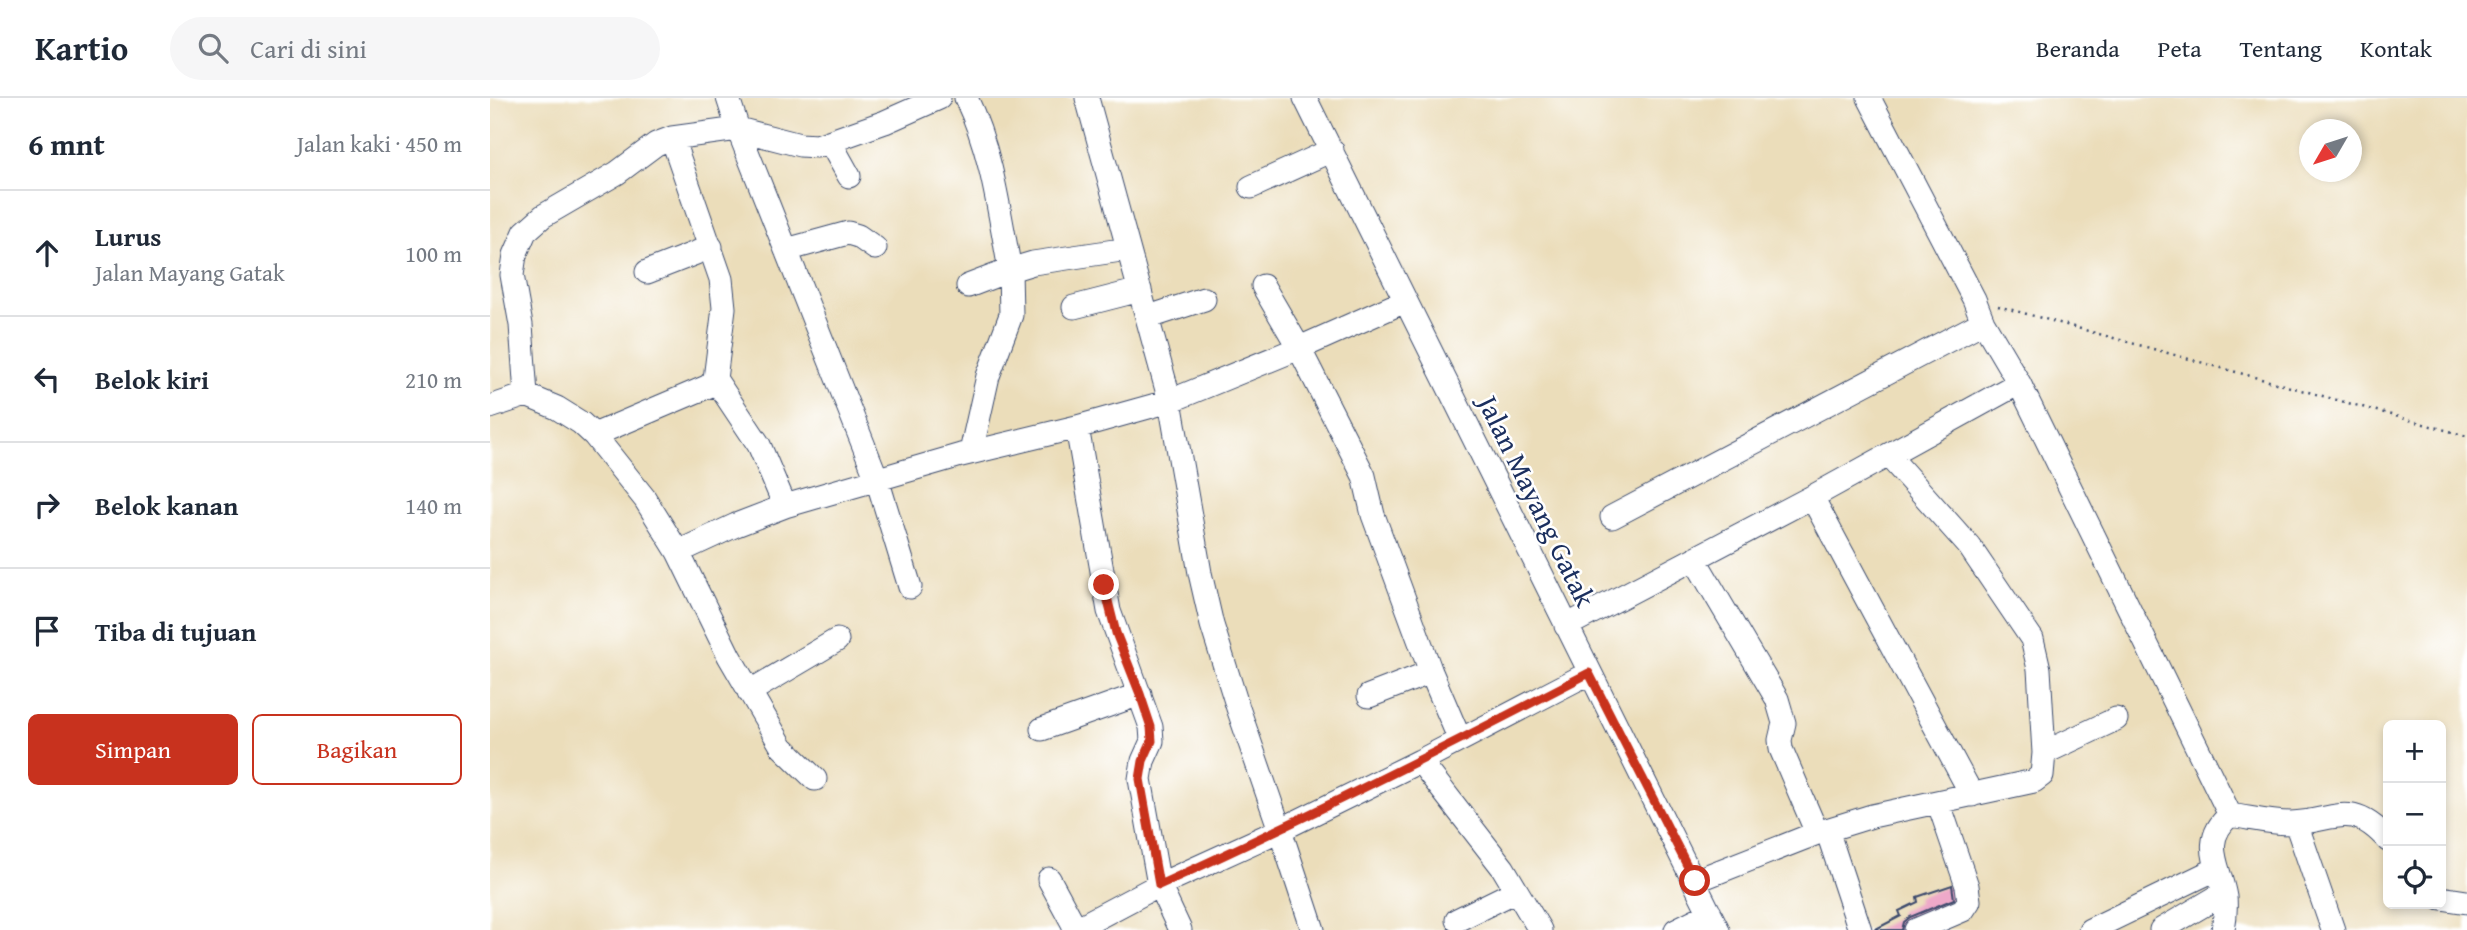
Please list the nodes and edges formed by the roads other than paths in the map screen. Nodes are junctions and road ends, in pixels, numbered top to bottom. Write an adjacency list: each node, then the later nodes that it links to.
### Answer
1 (729, 98): 7 (street)
2 (939, 98): 9 (street)
3 (966, 98): 17 (street)
4 (1087, 98): 15 (street)
5 (1305, 98): 10 (street, Jalan Mayang Gatak)
6 (1870, 98): 26 (street)
7 (738, 129): 8 (street); 9 (street); 16 (street)
8 (672, 138): 13 (street); 30 (street)
9 (830, 142): 11 (street)
10 (1332, 150): 12 (street); 23 (street, Jalan Mayang Gatak)
11 (849, 176)
12 (1251, 187)
13 (711, 247): 18 (street); 28 (street)
14 (875, 248): 16 (street)
15 (1128, 249): 17 (street); 21 (street)
16 (786, 250): 37 (street)
17 (1010, 270): 19 (street); 36 (street)
18 (647, 272)
19 (968, 286)
20 (1263, 286): 27 (street)
21 (1140, 290): 24 (street); 25 (street)
22 (1204, 299): 25 (street)
23 (1405, 302): 27 (street); 44 (street, Jalan Mayang Gatak)
24 (1074, 307)
25 (1149, 317): 31 (street)
26 (1983, 322): 29 (street); 40 (street)
27 (1299, 348): 31 (street); 46 (street)
28 (715, 379): 34 (street); 39 (street)
29 (2020, 383): 35 (street); 59 (street)
30 (526, 395): 32 (street); 34 (street)
31 (1170, 401): 33 (street); 61 (street)
32 (490, 407)
33 (1077, 428): 36 (street); 49 (street)
34 (594, 435): 41 (street)
35 (1888, 455): 38 (street); 54 (street)
36 (958, 456): 37 (street)
37 (877, 479): 39 (street); 43 (street)
38 (1812, 497): 42 (street); 57 (street)
39 (785, 506): 41 (street)
40 (1612, 517)
41 (678, 552): 48 (street)
42 (1695, 560): 44 (street); 62 (street)
43 (910, 587)
44 (1566, 626): 47 (street, Jalan Mayang Gatak)
45 (837, 640): 48 (street)
46 (1431, 672): 50 (street); 53 (street)
47 (1589, 673): 53 (street); 66 (street, Jalan Mayang Gatak)
48 (749, 692): 56 (street)
49 (1140, 694): 52 (street); 67 (street)
50 (1369, 696)
51 (2116, 719): 54 (street)
52 (1042, 729)
53 (1460, 740): 55 (street)
54 (2044, 753): 57 (street)
55 (1420, 761): 61 (street); 68 (street)
56 (814, 779)
57 (1972, 795): 58 (street)
58 (1939, 804): 62 (street); 82 (street)
59 (2230, 815): 60 (street); 64 (street)
60 (2296, 823): 63 (street); 85 (street)
61 (1280, 830): 67 (street); 78 (street)
62 (1822, 832): 66 (street); 81 (street)
63 (2383, 836)
64 (2216, 869): 69 (street); 70 (street)
65 (1049, 879): 76 (street)
66 (1695, 881): 74 (street, Jalan Mayang Gatak)
67 (1159, 885): 76 (street); 77 (street)
68 (1516, 891): 73 (street); 79 (street)
69 (2224, 893): 75 (street); 84 (street)
70 (2154, 899): 75 (street); 83 (street)
71 (2446, 899): 72 (street)
72 (2467, 902)
73 (1457, 920)
74 (1714, 922): 80 (street)
75 (2163, 928)
76 (1075, 929)
77 (1180, 930)
78 (1313, 930)
79 (1540, 930)
80 (1676, 930)
81 (1860, 930)
82 (1916, 930)
83 (2091, 930)
84 (2223, 930)
85 (2333, 930)

